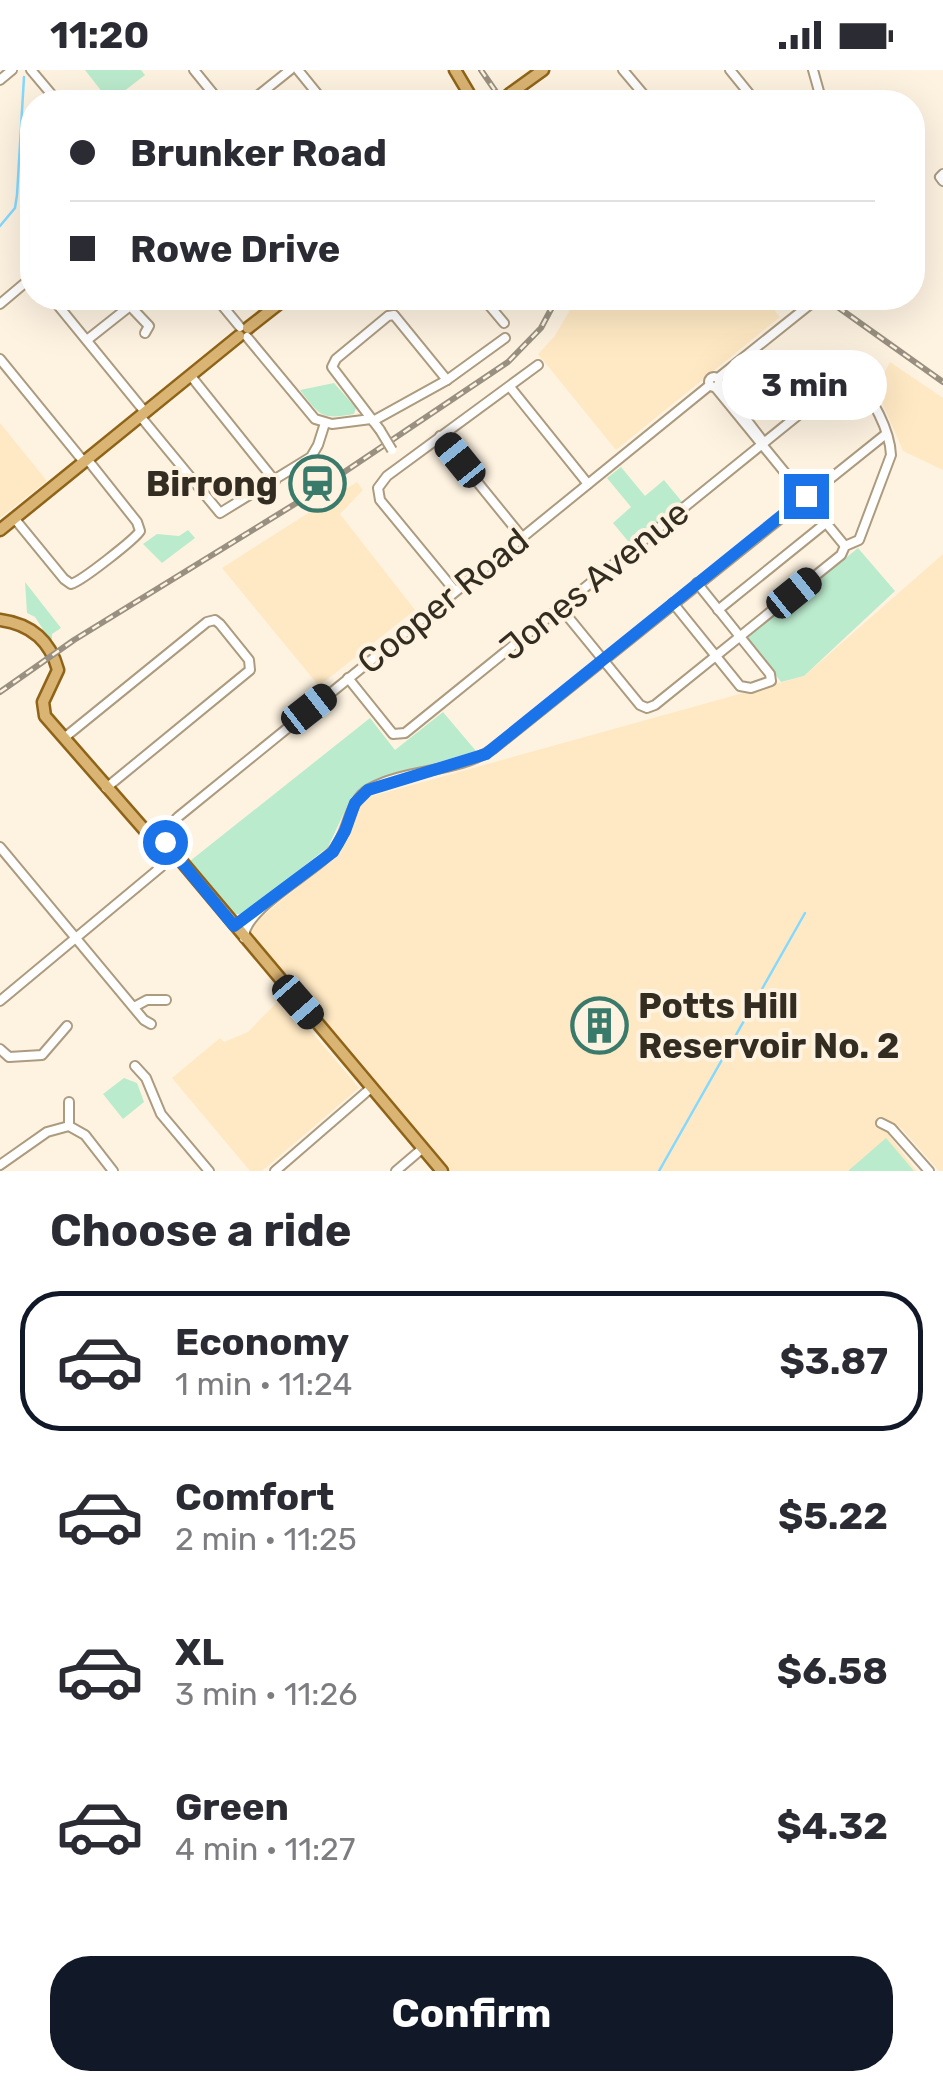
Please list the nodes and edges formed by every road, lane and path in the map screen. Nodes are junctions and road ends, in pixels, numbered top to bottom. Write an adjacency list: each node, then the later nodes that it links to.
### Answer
1 (12, 70): 8 (street)
2 (31, 70): 9 (street)
3 (194, 70): 10 (street)
4 (294, 70): 11 (street); 12 (street)
5 (543, 70): 13 (main road)
6 (623, 70): 14 (street)
7 (730, 70): 15 (street)
8 (0, 80)
9 (48, 90)
10 (210, 90)
11 (266, 90)
12 (313, 90)
13 (519, 90)
14 (640, 90)
15 (746, 90)
16 (20, 287): 17 (street)
17 (0, 304)
18 (62, 310): 29 (street)
19 (123, 310): 29 (street)
20 (138, 310): 27 (street)
21 (226, 310): 26 (street)
22 (271, 310): 26 (main road)
23 (493, 310): 25 (street)
24 (802, 310): 34 (street, Cooper Road)
25 (504, 323)
26 (243, 332): 32 (main road); 38 (street)
27 (145, 333)
28 (505, 338): 33 (street)
29 (87, 340): 36 (street)
30 (0, 359): 42 (street)
31 (538, 365): 35 (street)
32 (190, 375): 36 (main road); 44 (street)
33 (447, 380): 37 (street); 37 (street)
34 (716, 384): 41 (street); 45 (street, Cooper Road)
35 (510, 387): 40 (street); 45 (street)
36 (143, 414): 42 (main road); 44 (street)
37 (372, 420): 38 (street); 43 (street, bridge)
38 (325, 423): 44 (street)
39 (886, 434): 41 (street, Jones Avenue); 46 (street); 51 (street)
40 (440, 436): 43 (street); 50 (street)
41 (762, 442): 46 (street); 55 (street, Jones Avenue)
42 (85, 460): 47 (main road); 47 (street)
43 (402, 465): 53 (street)
44 (275, 480)
45 (588, 484): 50 (street, Cooper Road)
46 (806, 496): 48 (street); 52 (street)
47 (14, 518): 49 (main road)
48 (828, 522): 51 (street); 56 (street)
49 (0, 530)
50 (522, 536): 53 (street, Cooper Road)
51 (845, 546): 58 (street)
52 (697, 583): 54 (street); 56 (street)
53 (454, 592): 61 (street, Cooper Road)
54 (673, 603): 59 (street); 60 (street)
55 (560, 607): 60 (street); 61 (street, Jones Avenue)
56 (718, 610): 58 (street)
57 (0, 620): 62 (main road)
58 (740, 636): 59 (street); 59 (street)
59 (716, 656): 60 (street)
60 (604, 660): 68 (street)
61 (348, 678): 64 (street, Cooper Road)
62 (64, 738): 63 (main road); 63 (street)
63 (106, 788): 65 (main road)
64 (178, 817): 65 (street); 67 (street, Cooper Road)
65 (133, 820): 67 (main road)
66 (0, 847): 70 (street)
67 (160, 852): 69 (main road); 70 (street)
68 (278, 894): 69 (street); 71 (street)
69 (234, 926): 71 (main road)
70 (76, 937): 73 (street); 74 (street)
71 (244, 939): 79 (main road)
72 (166, 1000): 74 (street)
73 (0, 1001)
74 (134, 1007): 75 (street)
75 (151, 1024)
76 (67, 1026): 77 (street)
77 (0, 1049)
78 (135, 1066): 87 (street)
79 (372, 1088): 83 (main road); 88 (street)
80 (68, 1102): 82 (street)
81 (881, 1123): 91 (street)
82 (69, 1126): 84 (street); 86 (street)
83 (423, 1148): 89 (street); 90 (main road)
84 (0, 1165): 85 (street)
85 (6, 1171)
86 (113, 1171)
87 (209, 1171)
88 (275, 1171)
89 (396, 1171)
90 (442, 1171)
91 (929, 1171)

